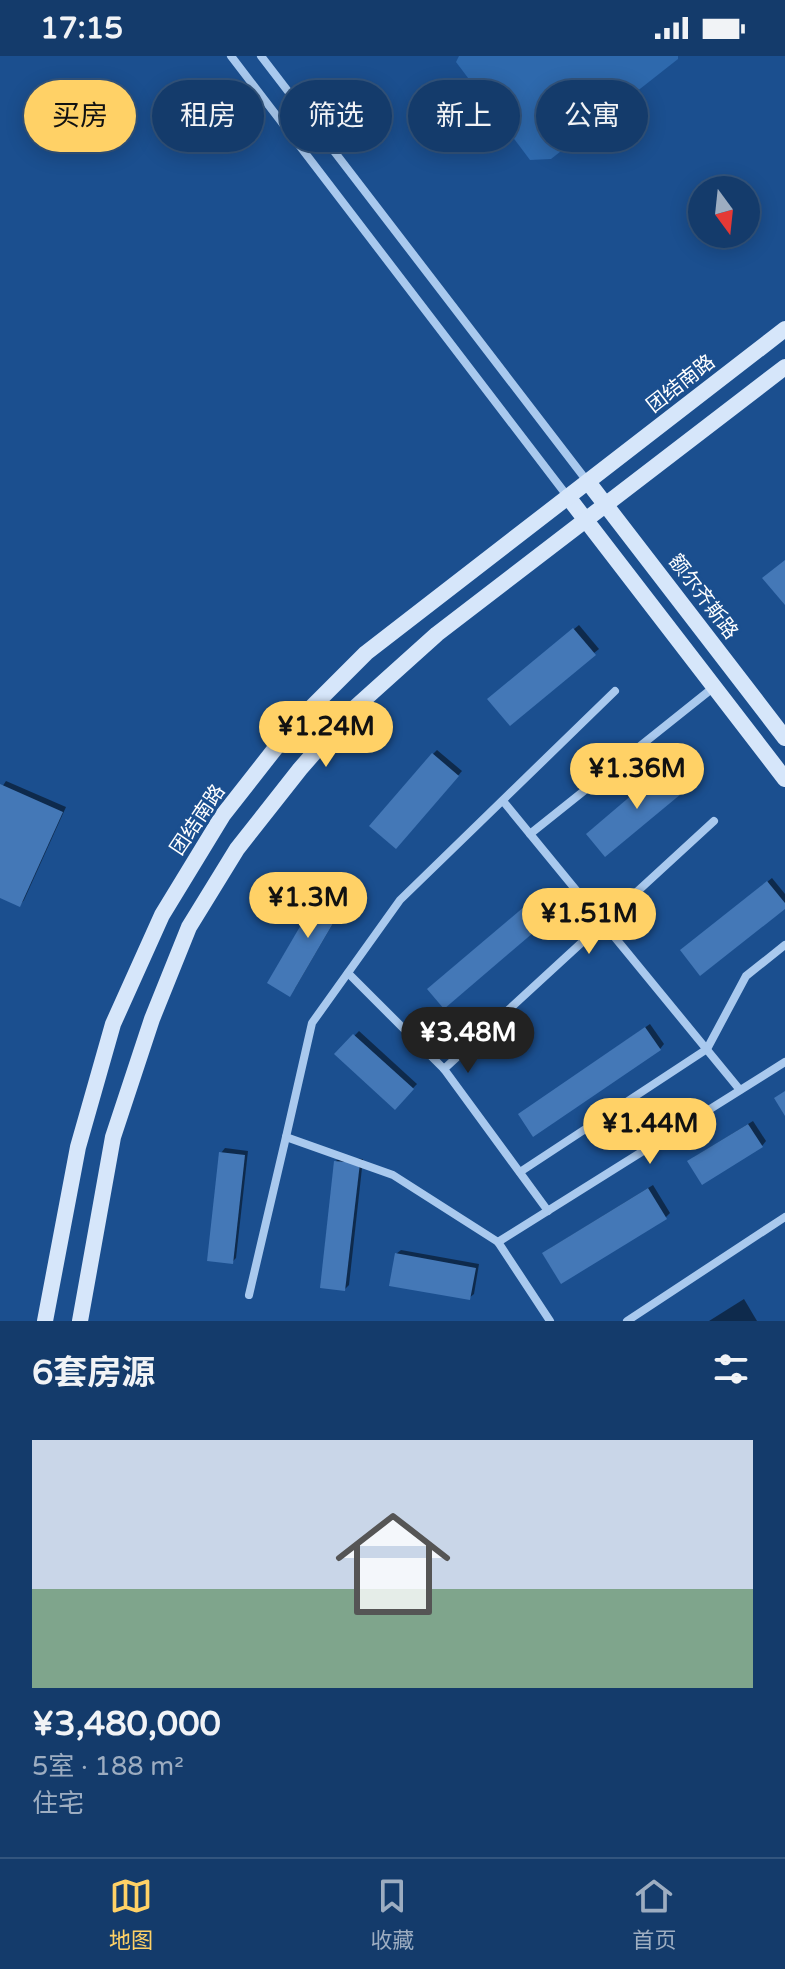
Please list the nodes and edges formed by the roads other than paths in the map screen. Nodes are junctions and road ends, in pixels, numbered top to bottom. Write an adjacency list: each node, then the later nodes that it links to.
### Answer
1 (231, 56): 6 (street)
2 (261, 56): 5 (street)
3 (785, 329): 5 (main road, 团结南路)
4 (785, 367): 7 (main road)
5 (588, 482): 6 (main road, 团结南路); 7 (main road, 额尔齐斯路)
6 (568, 497): 8 (main road); 29 (main road, 团结南路)
7 (606, 504): 8 (main road); 11 (main road, 额尔齐斯路)
8 (585, 520): 9 (main road); 30 (main road)
9 (714, 686): 12 (main road); 15 (street)
10 (615, 691): 13 (street)
11 (785, 738)
12 (785, 779)
13 (503, 801): 15 (street); 18 (street)
14 (714, 821): 16 (street)
15 (530, 834): 16 (street)
16 (602, 922): 19 (street); 21 (street)
17 (785, 945): 19 (street)
18 (348, 973): 21 (street); 23 (street)
19 (707, 1049): 22 (street); 24 (street)
20 (785, 1062): 22 (street)
21 (444, 1069): 24 (street)
22 (740, 1090): 25 (street)
23 (286, 1137): 27 (street); 28 (street)
24 (520, 1172): 25 (street)
25 (548, 1211): 27 (street)
26 (785, 1217): 32 (street)
27 (498, 1242): 31 (street)
28 (249, 1295)
29 (45, 1321)
30 (80, 1321)
31 (550, 1321)
32 (627, 1321)

